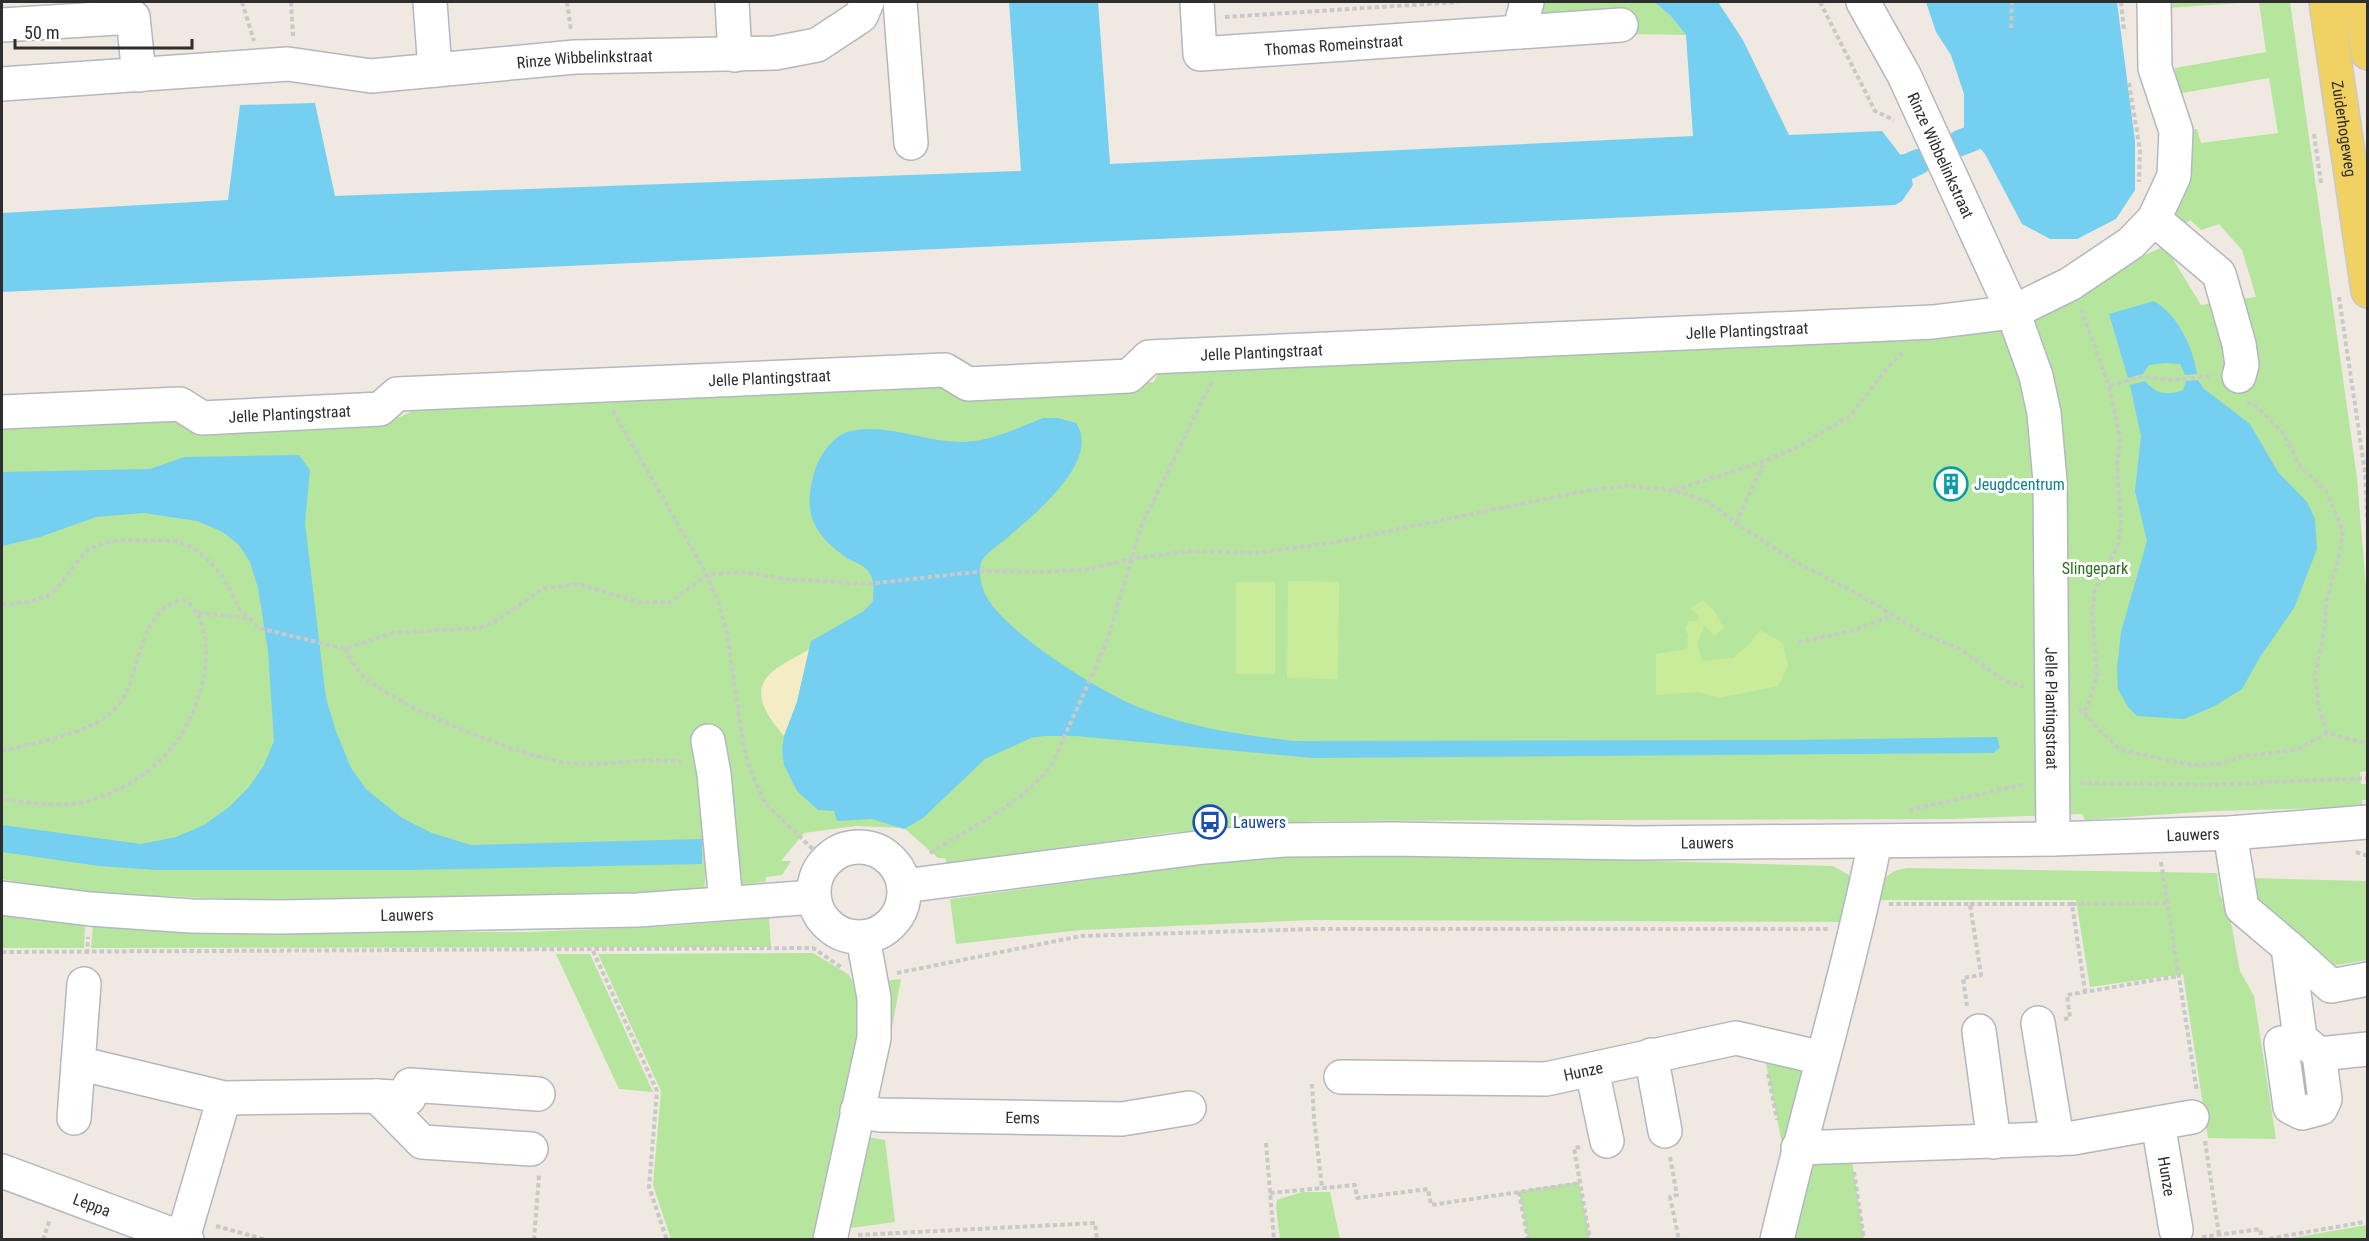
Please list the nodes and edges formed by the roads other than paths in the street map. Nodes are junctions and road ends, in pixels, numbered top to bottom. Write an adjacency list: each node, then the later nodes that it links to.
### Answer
1 (430, 2): 15 (street)
2 (732, 2): 14 (street)
3 (867, 2): 14 (street, Rinze Wibbelinkstraat)
4 (900, 2): 18 (street)
5 (1863, 2): 21 (street, Rinze Wibbelinkstraat)
6 (2154, 2): 19 (street)
7 (2326, 2): 20 (main road, Zuiderhogeweg)
8 (2359, 2): 13 (main road)
9 (1197, 10): 10 (street, Thomas Romeinstraat)
10 (1523, 17): 12 (street, Thomas Romeinstraat)
11 (2, 25): 16 (street)
12 (1621, 25)
13 (2367, 53)
14 (735, 55): 15 (street, Rinze Wibbelinkstraat)
15 (435, 70): 16 (street, Rinze Wibbelinkstraat)
16 (139, 75): 17 (street, Rinze Wibbelinkstraat)
17 (2, 84)
18 (911, 143)
19 (2150, 223): 21 (street); 22 (street)
20 (2353, 293)
21 (2013, 312): 23 (street, Jelle Plantingstraat); 27 (street, Jelle Plantingstraat)
22 (2240, 387)
23 (2, 412)
24 (708, 741): 32 (street)
25 (2367, 822): 26 (street, Lauwers)
26 (2230, 833): 27 (street, Lauwers); 33 (street)
27 (2053, 839): 28 (street, Lauwers)
28 (1875, 842): 29 (street, Lauwers); 44 (street)
29 (897, 872): 30 (street); 34 (street)
30 (814, 897): 32 (street, Lauwers); 34 (street)
31 (2, 898): 32 (street, Lauwers)
32 (726, 903)
33 (2276, 937): 35 (street); 37 (street); 42 (street)
34 (863, 938): 52 (street)
35 (2367, 979)
36 (84, 984): 45 (street)
37 (2275, 1001)
38 (2038, 1023): 58 (street)
39 (1979, 1031): 60 (street)
40 (2281, 1043): 42 (street)
41 (2367, 1049): 42 (street)
42 (2319, 1054)
43 (1651, 1055): 44 (street, Hunze); 46 (street, Hunze); 56 (street)
44 (1821, 1058): 57 (street)
45 (78, 1063): 50 (street); 54 (street)
46 (1592, 1070): 47 (street, Hunze); 59 (street)
47 (1341, 1077)
48 (538, 1094): 49 (street)
49 (377, 1096): 50 (street); 61 (street)
50 (224, 1098): 63 (street)
51 (1189, 1108): 52 (street, Eems)
52 (857, 1112): 65 (street)
53 (2198, 1116): 55 (street)
54 (74, 1118)
55 (2158, 1123): 58 (street); 64 (street, Hunze)
56 (1665, 1131)
57 (1788, 1137): 60 (street); 66 (street)
58 (2057, 1139): 60 (street)
59 (1607, 1142)
60 (1994, 1142)
61 (531, 1149)
62 (2, 1171): 63 (street, Leppa)
63 (186, 1232)
64 (2187, 1234)
65 (830, 1238)
66 (1777, 1239)

